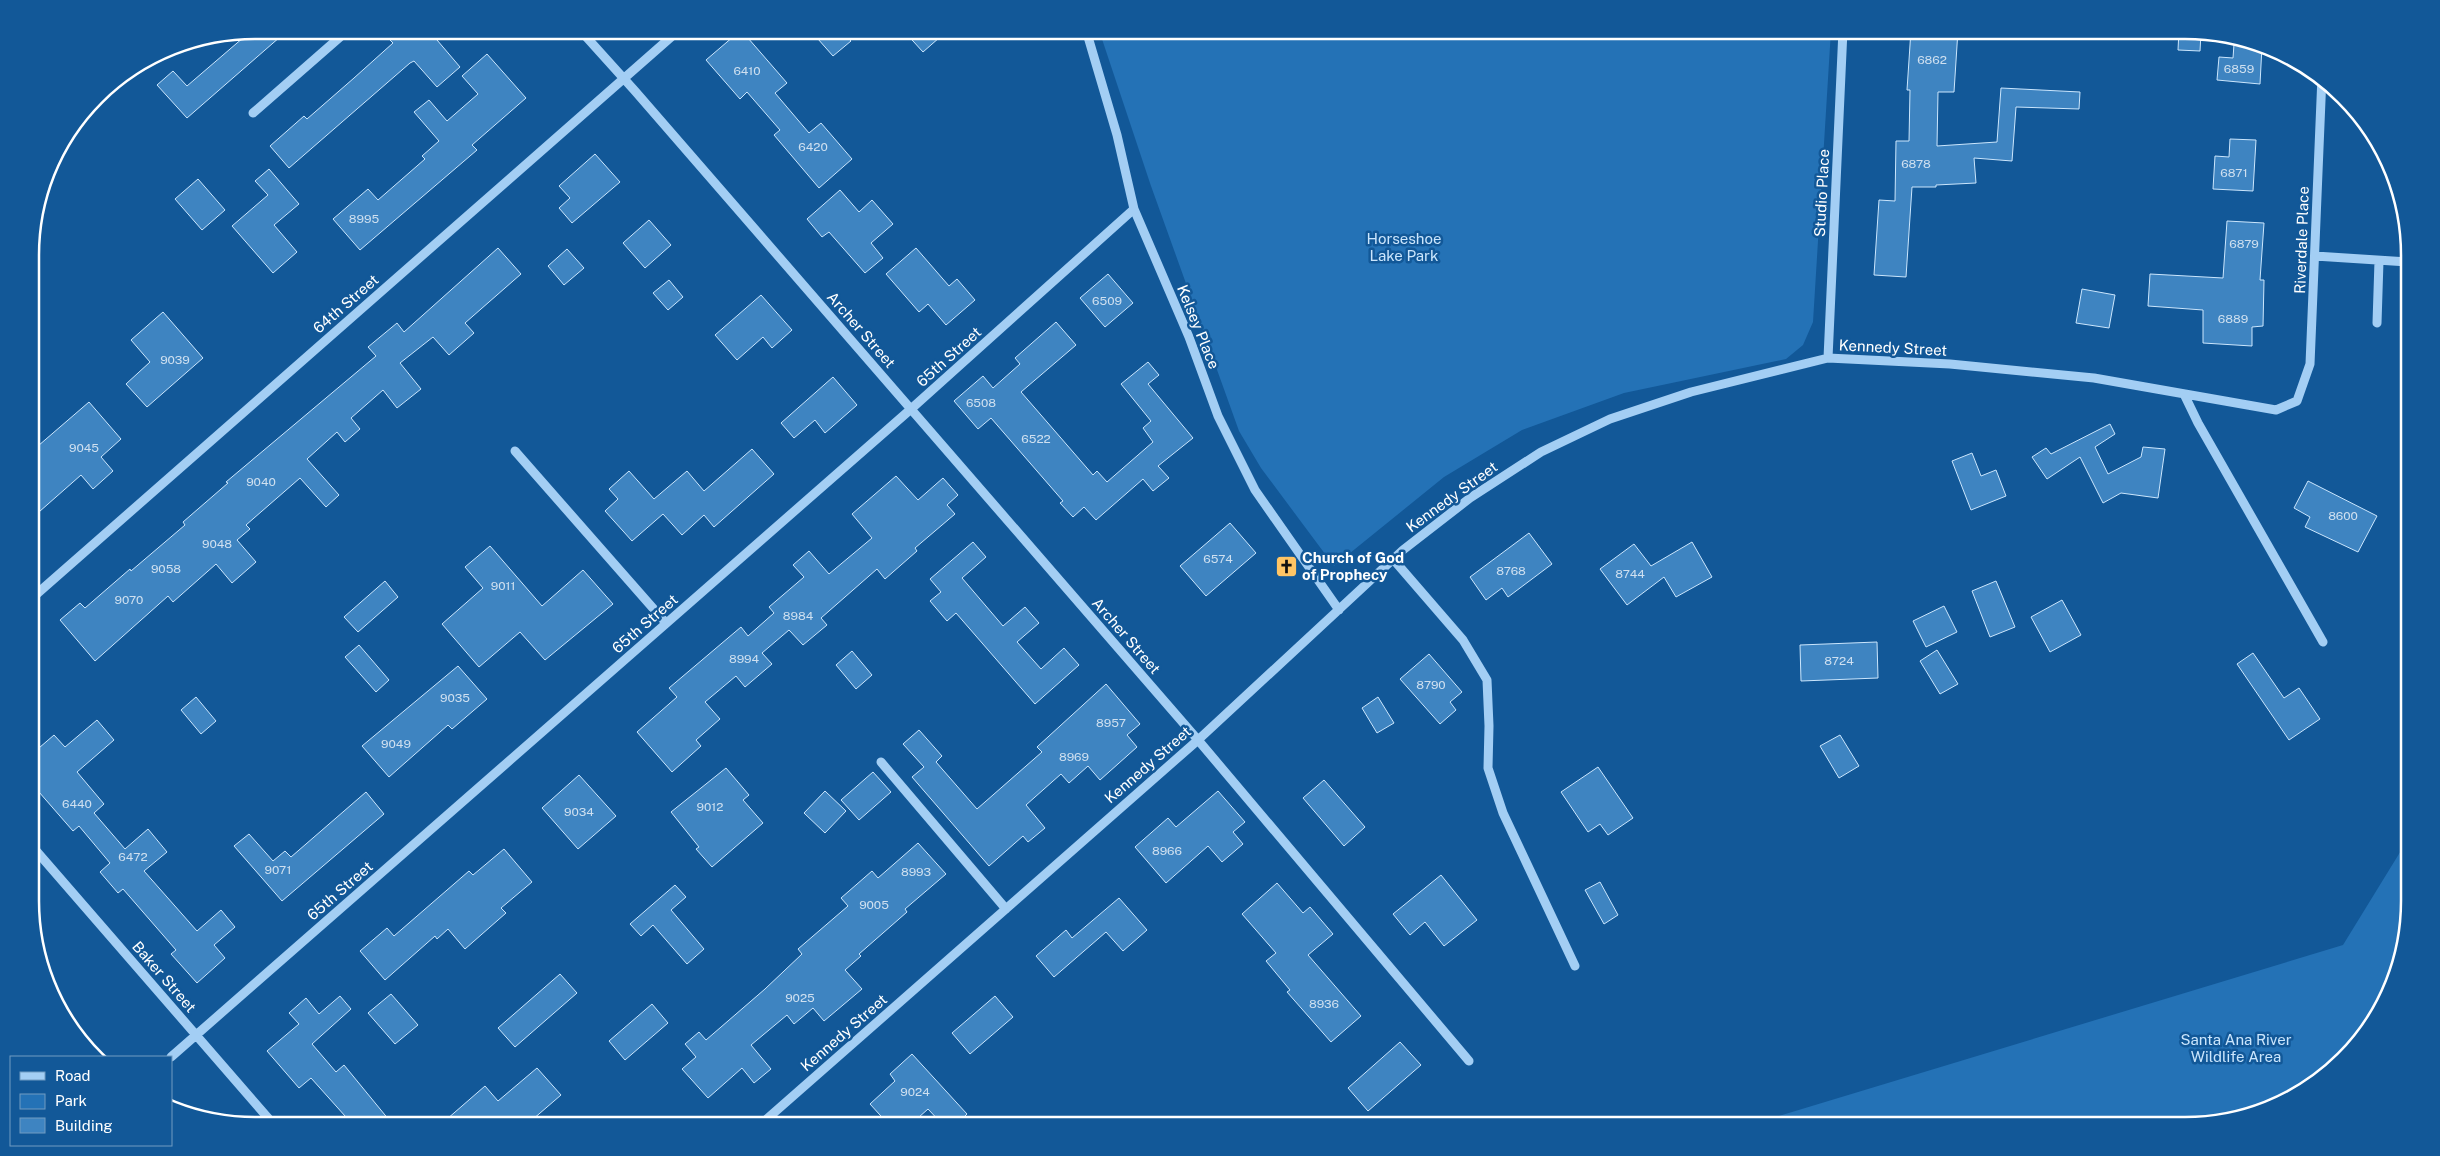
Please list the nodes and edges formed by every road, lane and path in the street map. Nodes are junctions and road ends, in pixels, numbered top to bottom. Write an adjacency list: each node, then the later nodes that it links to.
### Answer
1 (338, 39): 8 (street)
2 (588, 39): 6 (street, Archer Street)
3 (669, 39): 6 (street, 64th Street)
4 (1089, 39): 9 (street, Kelsey Place)
5 (1843, 39): 14 (street, Studio Place)
6 (624, 78): 17 (street, Archer Street); 20 (street, 64th Street)
7 (2322, 87): 10 (street, Riverdale Place)
8 (253, 113)
9 (1134, 209): 17 (street, 65th Street); 21 (street, Kelsey Place)
10 (2315, 256): 11 (street); 16 (street, Riverdale Place)
11 (2379, 261): 12 (street); 13 (street)
12 (2401, 262)
13 (2377, 323)
14 (1828, 358): 15 (street, Kennedy Street); 19 (street, Kennedy Street)
15 (2184, 394): 16 (street, Kennedy Street); 23 (street)
16 (2297, 401)
17 (911, 409): 22 (street, 65th Street); 24 (street, Archer Street)
18 (515, 451): 22 (street)
19 (1393, 559): 21 (street, Kennedy Street); 28 (street)
20 (39, 592)
21 (1338, 610): 24 (street, Kennedy Street)
22 (666, 623): 29 (street, 65th Street)
23 (2323, 642)
24 (1198, 740): 27 (street, Kennedy Street); 31 (street, Archer Street)
25 (881, 762): 27 (street)
26 (39, 854): 29 (street, Baker Street)
27 (1006, 908): 33 (street, Kennedy Street)
28 (1575, 966)
29 (196, 1035): 30 (street, 65th Street); 32 (street, Baker Street)
30 (172, 1056)
31 (1469, 1061)
32 (267, 1117)
33 (769, 1117)

